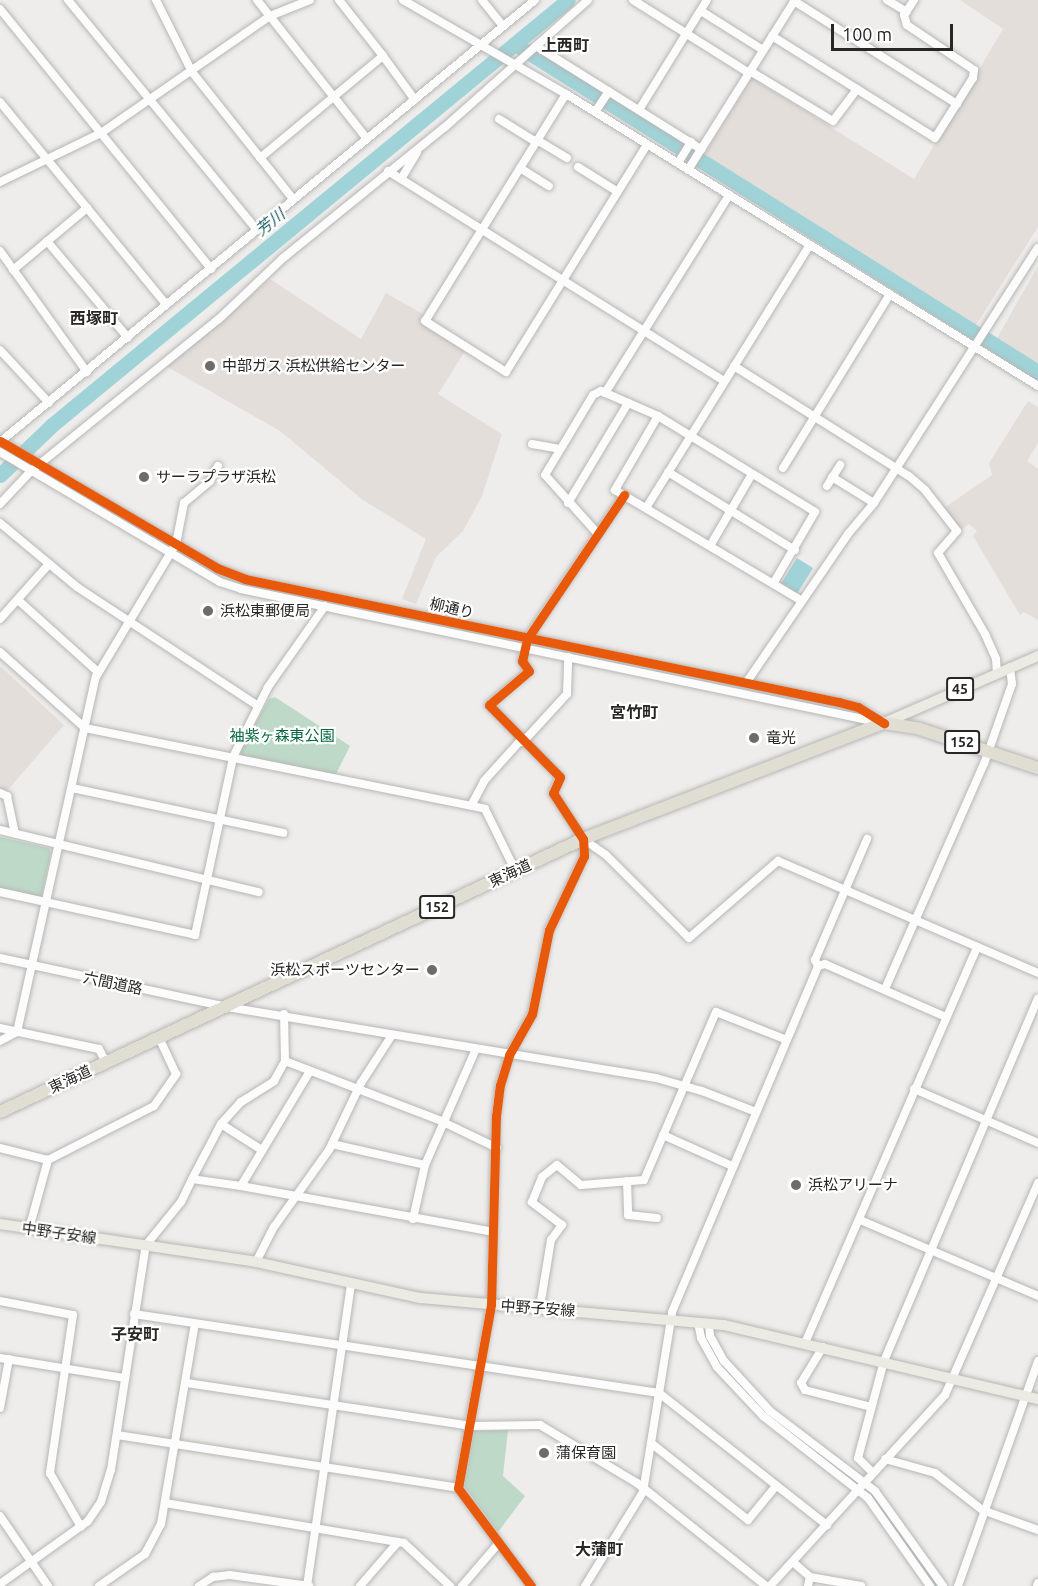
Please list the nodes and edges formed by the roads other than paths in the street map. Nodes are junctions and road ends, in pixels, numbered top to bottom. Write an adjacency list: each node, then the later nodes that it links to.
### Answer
1 (68, 0): 33 (street)
2 (156, 0): 27 (street)
3 (257, 0): 18 (street)
4 (310, 0): 18 (street)
5 (339, 0): 25 (street)
6 (403, 0): 22 (street)
7 (482, 0): 19 (street)
8 (535, 0): 19 (street)
9 (588, 0): 23 (street)
10 (633, 0): 20 (street)
11 (708, 0): 16 (street)
12 (887, 0): 17 (street)
13 (914, 0): 17 (street)
14 (794, 1): 21 (street); 36 (street)
15 (0, 9): 40 (street)
16 (701, 11): 20 (street); 24 (street)
17 (907, 12): 36 (street)
18 (270, 16): 27 (street); 31 (street)
19 (503, 26): 22 (street)
20 (687, 34): 28 (street); 38 (street)
21 (772, 36): 24 (street); 29 (street)
22 (484, 47): 26 (street); 34 (street)
23 (534, 47): 26 (street); 30 (street)
24 (763, 50): 28 (street)
25 (383, 56): 31 (street); 34 (street)
26 (517, 62): 32 (street); 45 (street)
27 (192, 72): 33 (street); 47 (street)
28 (750, 72): 29 (street); 46 (street)
29 (856, 89): 36 (street)
30 (608, 93): 37 (street); 38 (street)
31 (333, 94): 41 (street); 47 (street)
32 (566, 94): 37 (street); 42 (street)
33 (150, 99): 40 (street); 62 (street)
34 (415, 100): 41 (street)
35 (0, 102): 49 (street)
36 (957, 104)
37 (598, 108): 43 (street)
38 (639, 110): 44 (street)
39 (500, 119): 42 (street)
40 (102, 133): 49 (street); 68 (street)
41 (367, 139): 60 (street)
42 (537, 141): 48 (street); 53 (street)
43 (647, 144): 50 (street); 58 (street)
44 (689, 144): 46 (street); 50 (street)
45 (420, 146): 54 (street); 55 (street)
46 (700, 151): 52 (street)
47 (260, 158): 60 (street)
48 (567, 158)
49 (46, 159): 56 (street); 61 (street)
50 (680, 160): 52 (street)
51 (579, 167): 58 (street)
52 (690, 167): 59 (street)
53 (520, 168): 57 (street); 63 (street)
54 (388, 171): 55 (street); 93 (street)
55 (401, 179): 63 (street)
56 (0, 182)
57 (549, 186)
58 (618, 192): 70 (street)
59 (729, 195): 65 (street); 73 (street)
60 (293, 199): 62 (street)
61 (87, 208): 64 (street); 72 (street)
62 (257, 230): 68 (street)
63 (482, 230): 70 (street); 70 (street)
64 (47, 241): 69 (street); 74 (street)
65 (810, 245): 71 (street); 79 (street)
66 (1038, 248): 75 (street)
67 (0, 251): 69 (street)
68 (211, 269): 72 (street)
69 (13, 270): 80 (street)
70 (563, 280): 73 (street)
71 (890, 294): 75 (street); 87 (street)
72 (166, 304): 74 (street)
73 (644, 331): 81 (street); 83 (street)
74 (128, 338): 80 (street)
75 (978, 345): 82 (street); 97 (street)
76 (0, 350): 77 (street)
77 (10, 360): 78 (street); 84 (street)
78 (0, 364)
79 (734, 366): 81 (street); 87 (street)
80 (87, 372): 84 (street)
81 (724, 381): 88 (street)
82 (1038, 386)
83 (605, 393): 85 (street); 91 (street)
84 (49, 403): 89 (street)
85 (628, 403): 86 (street); 104 (street)
86 (658, 416): 88 (street); 103 (street)
87 (816, 417): 96 (street); 97 (street)
88 (690, 436): 99 (street); 100 (street)
89 (2, 442): 93 (street, 柳通り)
90 (532, 444): 91 (street)
91 (560, 449): 104 (street)
92 (0, 452): 98 (street, 柳通り)
93 (39, 464): 98 (street); 111 (street, 柳通り)
94 (840, 465): 101 (street)
95 (218, 466): 111 (street)
96 (783, 468)
97 (896, 468): 105 (street); 129 (street)
98 (30, 470): 106 (street); 114 (street, 柳通り)
99 (668, 472): 107 (street); 108 (street)
100 (752, 474): 108 (street); 113 (street)
101 (832, 477): 102 (street); 105 (street)
102 (827, 486)
103 (624, 495): 107 (street); 110 (street)
104 (568, 503): 110 (street)
105 (874, 503): 118 (street)
106 (0, 504)
107 (646, 508): 112 (street)
108 (731, 511): 112 (street); 113 (street)
109 (0, 522): 115 (street)
110 (598, 534): 122 (street)
111 (176, 544): 114 (street); 122 (street, 柳通り)
112 (710, 546): 116 (street)
113 (795, 550): 116 (street)
114 (169, 551): 119 (street, 柳通り); 121 (street)
115 (49, 564): 117 (street); 121 (street)
116 (773, 584): 118 (street)
117 (18, 600): 120 (street); 128 (street)
118 (802, 601): 130 (street)
119 (325, 606): 123 (street, 柳通り); 131 (street)
120 (0, 619)
121 (127, 620): 128 (street); 131 (street)
122 (527, 639): 123 (street); 130 (street, 柳通り)
123 (525, 648): 126 (street, 柳通り); 134 (street)
124 (0, 652): 133 (street)
125 (1038, 656): 127 (main road, 45)
126 (568, 657): 132 (street, 柳通り); 134 (street)
127 (1010, 667): 129 (main road, 45); 135 (street)
128 (98, 672): 133 (street)
129 (997, 673): 132 (main road, 45)
130 (746, 683): 132 (street, 柳通り)
131 (258, 706): 136 (street)
132 (884, 723): 135 (highway, 152); 145 (highway, 東海道 / 152)
133 (86, 728): 136 (street); 138 (street)
134 (522, 741): 140 (street); 145 (street)
135 (988, 749): 137 (highway, 152); 154 (street)
136 (233, 757): 140 (street); 141 (street)
137 (1038, 768)
138 (72, 788): 141 (street); 147 (street)
139 (0, 793): 144 (street)
140 (472, 804): 148 (street)
141 (220, 819): 143 (street); 149 (street)
142 (0, 830): 144 (street)
143 (282, 832)
144 (15, 833): 147 (street)
145 (584, 839): 148 (highway, 東海道 / 152); 150 (street); 172 (street)
146 (867, 839): 150 (street)
147 (61, 845): 149 (street); 153 (street)
148 (515, 870): 162 (highway, 東海道 / 152)
149 (205, 882): 152 (street); 153 (street)
150 (847, 891): 154 (street); 158 (street)
151 (0, 892): 153 (street)
152 (259, 892)
153 (48, 902): 157 (street)
154 (916, 921): 155 (street); 160 (street)
155 (977, 947): 159 (street); 164 (street)
156 (0, 958): 157 (street, 六間道路)
157 (34, 965): 162 (street, 六間道路); 166 (street)
158 (818, 966): 160 (street); 169 (street)
159 (1038, 973)
160 (885, 989): 164 (street)
161 (1038, 998): 181 (street)
162 (226, 1007): 163 (street, 六間道路); 168 (highway, 東海道 / 152)
163 (284, 1014): 167 (street, 六間道路); 173 (street)
164 (946, 1017): 177 (street)
165 (0, 1028): 166 (street)
166 (17, 1032): 170 (street); 174 (street)
167 (392, 1035): 171 (street, 六間道路); 178 (street)
168 (159, 1038): 174 (highway, 東海道 / 152); 190 (street)
169 (787, 1040): 176 (street); 180 (street)
170 (0, 1041)
171 (476, 1049): 172 (street, 六間道路); 182 (street)
172 (510, 1055): 176 (street, 六間道路); 188 (street)
173 (285, 1061): 175 (street); 183 (street)
174 (106, 1063): 179 (highway, 東海道 / 152)
175 (310, 1071): 178 (street); 189 (street)
176 (685, 1085): 180 (street, 六間道路); 184 (street)
177 (915, 1089): 181 (street); 200 (street)
178 (360, 1090): 182 (street); 186 (street)
179 (0, 1112)
180 (756, 1112): 192 (street)
181 (985, 1120): 185 (street); 205 (street)
182 (441, 1122): 188 (street); 191 (street)
183 (221, 1124): 189 (street); 193 (street)
184 (663, 1135): 192 (street); 194 (street)
185 (1038, 1143)
186 (332, 1144): 191 (street); 197 (street)
187 (0, 1148): 190 (street)
188 (497, 1148): 203 (street)
189 (262, 1150): 196 (street)
190 (48, 1160): 202 (street)
191 (425, 1165): 199 (street)
192 (732, 1166): 214 (street)
193 (192, 1179): 196 (street); 204 (street)
194 (627, 1181): 198 (street); 212 (street)
195 (1038, 1183): 207 (street)
196 (241, 1186): 197 (street)
197 (295, 1196): 199 (street); 206 (street)
198 (657, 1218)
199 (413, 1219): 203 (street)
200 (860, 1220): 205 (street); 217 (street)
201 (0, 1224): 202 (main road, 中野子安線)
202 (29, 1229): 204 (main road, 中野子安線)
203 (493, 1232): 211 (street)
204 (146, 1245): 206 (main road, 中野子安線); 213 (street)
205 (930, 1250): 207 (street); 221 (street)
206 (256, 1262): 208 (main road, 中野子安線)
207 (997, 1278): 209 (street); 226 (street)
208 (351, 1284): 211 (main road, 中野子安線); 218 (street)
209 (1038, 1296)
210 (0, 1301): 223 (street)
211 (491, 1304): 212 (main road, 中野子安線); 224 (street)
212 (540, 1307): 214 (main road, 中野子安線)
213 (134, 1314): 216 (street); 225 (street)
214 (671, 1319): 215 (main road, 中野子安線); 228 (street)
215 (703, 1322): 217 (main road, 中野子安線); 240 (street); 243 (street)
216 (195, 1324): 218 (street); 227 (street)
217 (805, 1343): 219 (main road, 中野子安線)
218 (342, 1347): 224 (street); 230 (street)
219 (824, 1347): 221 (main road, 中野子安線); 231 (street)
220 (4, 1358): 223 (street); 232 (street)
221 (884, 1361): 226 (main road, 中野子安線); 231 (street)
222 (1038, 1361): 229 (street)
223 (66, 1368): 225 (street); 249 (street)
224 (478, 1369): 228 (street); 233 (street)
225 (125, 1378): 234 (street)
226 (954, 1379): 229 (main road, 中野子安線); 237 (street)
227 (187, 1383): 230 (street); 236 (street)
228 (659, 1393): 235 (street); 241 (street)
229 (1033, 1397): 246 (street)
230 (333, 1404): 233 (street); 238 (street)
231 (871, 1407): 239 (street)
232 (0, 1408)
233 (470, 1426): 242 (street); 244 (street)
234 (117, 1435): 236 (street); 249 (street)
235 (651, 1443): 241 (street); 244 (street)
236 (176, 1444): 238 (street); 245 (street)
237 (885, 1459): 239 (street); 246 (street)
238 (324, 1466): 242 (street); 250 (street)
239 (871, 1471): 240 (street)
240 (864, 1480): 243 (street); 270 (street)
241 (776, 1486): 248 (street)
242 (458, 1488): 253 (street)
243 (856, 1489): 248 (street); 269 (street)
244 (644, 1492): 266 (street); 267 (street)
245 (165, 1503): 250 (street); 260 (street)
246 (985, 1511): 251 (street); 271 (street)
247 (0, 1516): 254 (street)
248 (828, 1525): 255 (street)
249 (81, 1527): 254 (street)
250 (315, 1528): 252 (street); 261 (street)
251 (1038, 1530)
252 (398, 1542): 262 (street); 263 (street)
253 (498, 1544): 264 (street); 265 (street)
254 (31, 1562): 257 (street); 259 (street)
255 (794, 1563): 256 (street); 267 (street)
256 (809, 1581): 268 (street)
257 (0, 1584)
258 (203, 1585): 261 (street)
259 (48, 1586)
260 (99, 1586)
261 (308, 1586)
262 (360, 1586)
263 (450, 1586)
264 (462, 1586)
265 (531, 1586)
266 (585, 1586)
267 (768, 1586)
268 (861, 1586)
269 (930, 1586)
270 (943, 1586)
271 (958, 1586)

